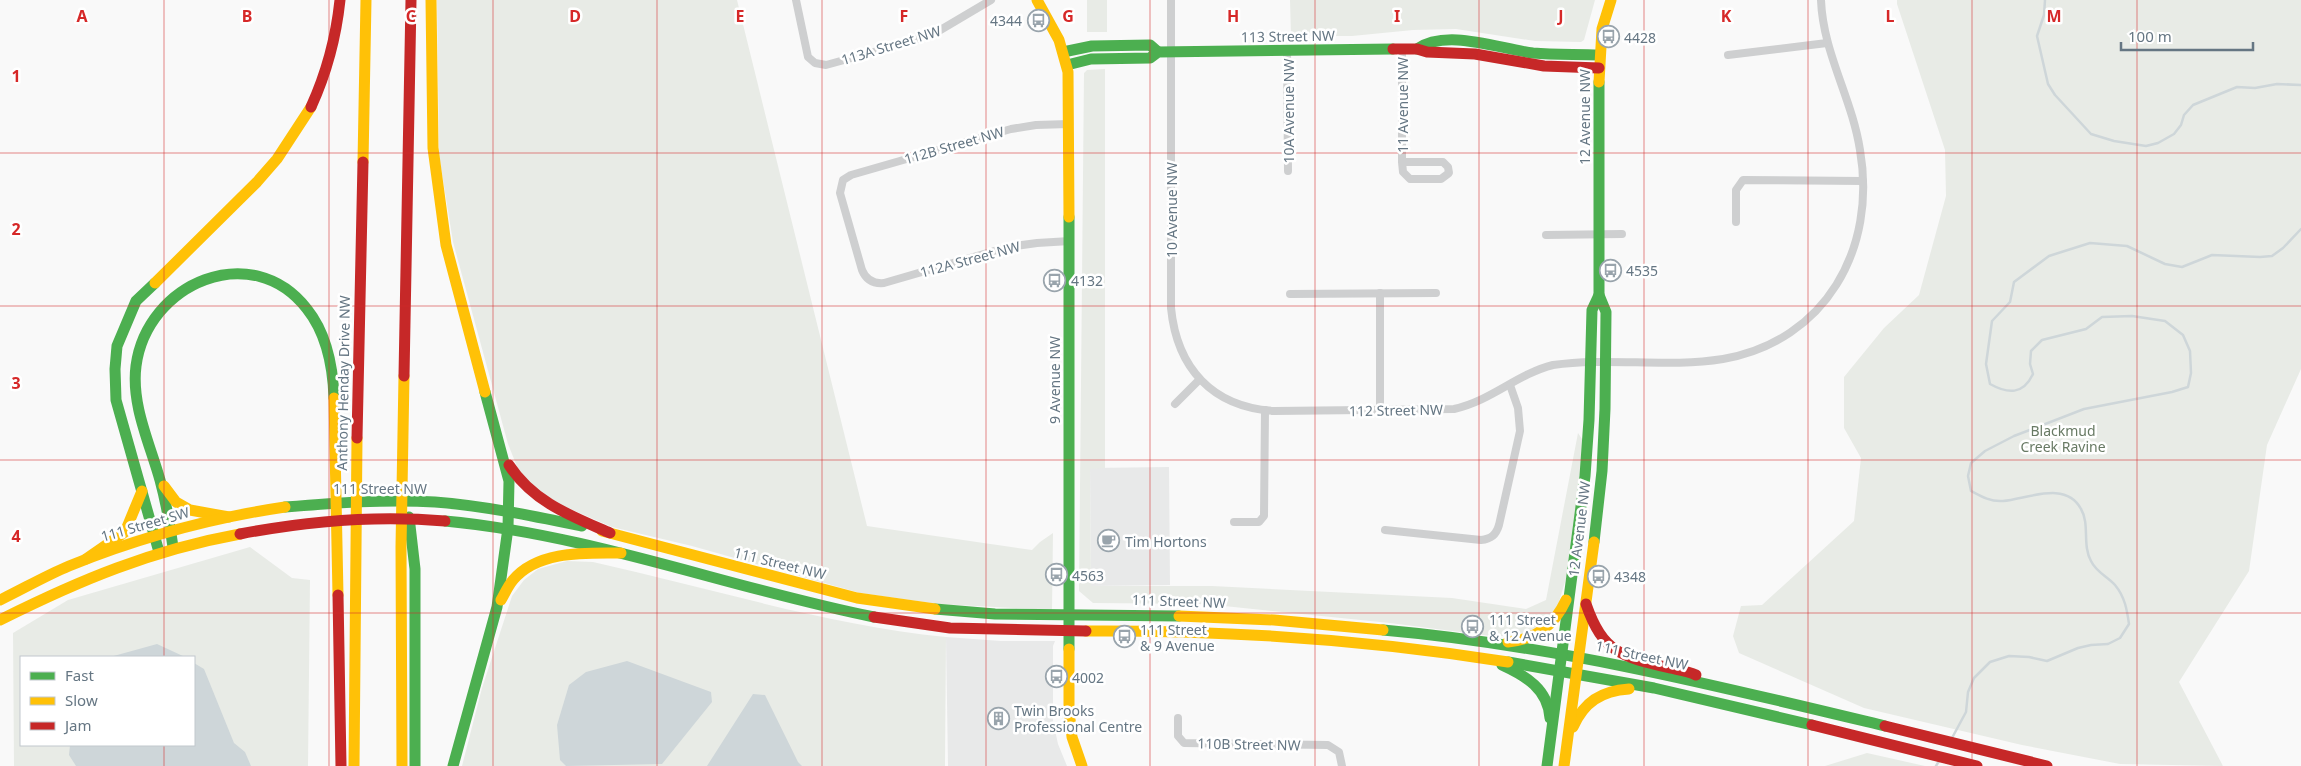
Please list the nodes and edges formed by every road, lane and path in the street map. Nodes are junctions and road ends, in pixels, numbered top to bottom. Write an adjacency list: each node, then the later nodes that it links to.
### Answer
1 (340, 0): 46 (main road)
2 (366, 0): 79 (main road, Anthony Henday Drive NW)
3 (411, 0): 44 (main road)
4 (431, 0): 43 (main road)
5 (796, 0): 6 (street, 113A Street NW)
6 (991, 0)
7 (1037, 0): 15 (main road, 9 Avenue NW)
8 (1171, 0): 17 (street, 10 Avenue NW)
9 (1612, 0): 18 (main road, 12 Avenue NW)
10 (1822, 0): 11 (street, 112 Street NW)
11 (1827, 43): 19 (street); 25 (street, 112 Street NW)
12 (1402, 49): 13 (main road, 113 Street NW); 14 (main road, 113 Street NW); 23 (street, 11 Avenue NW)
13 (1417, 49): 18 (main road, 113 Street NW); 21 (main road, 113 Street NW)
14 (1287, 51): 17 (main road, 113 Street NW); 24 (street, 10A Avenue NW)
15 (1063, 52): 16 (main road, 113 Street NW); 20 (main road, 9 Avenue NW)
16 (1158, 52): 17 (main road, 113 Street NW); 20 (main road, 113 Street NW)
17 (1171, 52): 38 (street, 10 Avenue NW)
18 (1599, 55): 21 (main road, 12 Avenue NW)
19 (1728, 55)
20 (1067, 65): 22 (main road, 9 Avenue NW)
21 (1598, 68): 29 (main road, 12 Avenue NW)
22 (1069, 124): 30 (main road, 9 Avenue NW); 31 (street, 112B Street NW)
23 (1402, 162): 23 (street, 11 Avenue NW)
24 (1288, 171)
25 (1863, 181): 26 (street); 37 (street, 112 Street NW)
26 (1736, 222)
27 (1622, 234): 29 (street)
28 (1546, 235): 29 (street)
29 (1599, 235): 35 (main road, 12 Avenue NW)
30 (1070, 241): 31 (street, 112A Street NW); 64 (main road, 9 Avenue NW)
31 (871, 282)
32 (1380, 293): 33 (street); 34 (street); 42 (street)
33 (1436, 293)
34 (1290, 294)
35 (1599, 295): 36 (main road, 12 Avenue NW); 37 (main road, 12 Avenue NW)
36 (1591, 363): 37 (street, 112 Street NW); 39 (street, 112 Street NW); 60 (main road, 12 Avenue NW)
37 (1605, 364): 61 (main road, 12 Avenue NW)
38 (1199, 380): 40 (street); 41 (street, 112 Street NW)
39 (1510, 385): 42 (street, 112 Street NW); 52 (street)
40 (1175, 404)
41 (1265, 410): 42 (street, 112 Street NW); 50 (street)
42 (1380, 411)
43 (504, 454): 48 (main road); 54 (main road)
44 (403, 464): 80 (main road); 81 (main road)
45 (160, 481): 49 (main road); 53 (main road); 78 (main road)
46 (142, 491): 55 (main road); 59 (main road)
47 (307, 504): 48 (main road, 111 Street NW); 49 (main road, 111 Street SW)
48 (509, 511): 51 (main road); 54 (main road, 111 Street NW)
49 (229, 517): 53 (main road, 111 Street SW)
50 (1234, 522)
51 (508, 528): 56 (main road); 58 (main road); 63 (main road)
52 (1385, 530)
53 (170, 531): 55 (main road, 111 Street SW); 56 (main road)
54 (610, 533): 64 (main road, 111 Street NW)
55 (155, 535): 57 (main road); 59 (main road, 111 Street SW)
56 (173, 547): 57 (main road)
57 (159, 552): 65 (main road)
58 (620, 553): 63 (main road); 66 (main road)
59 (86, 558): 62 (main road, 111 Street SW)
60 (1571, 587): 67 (main road); 68 (main road, 12 Avenue NW)
61 (1585, 598): 69 (main road, 12 Avenue NW); 74 (main road)
62 (0, 600)
63 (497, 607): 82 (main road)
64 (1068, 614): 66 (main road, 9 Avenue NW); 67 (main road, 111 Street NW)
65 (0, 620)
66 (1068, 631): 70 (main road); 83 (main road, 9 Avenue NW)
67 (1489, 643): 68 (main road, 111 Street NW)
68 (1562, 654): 69 (main road, 111 Street NW); 71 (main road, 12 Avenue NW)
69 (1577, 657): 72 (main road, 12 Avenue NW); 74 (main road, 111 Street NW)
70 (1489, 659): 71 (main road); 76 (main road)
71 (1560, 670): 72 (main road); 76 (main road, 12 Avenue NW)
72 (1575, 673): 73 (main road); 77 (main road, 12 Avenue NW)
73 (1649, 688): 77 (main road); 86 (main road)
74 (1722, 688): 87 (main road, 111 Street NW)
75 (1178, 718): 84 (street, 110B Street NW)
76 (1550, 744): 85 (main road, 12 Avenue NW)
77 (1564, 761)
78 (341, 766)
79 (354, 766)
80 (402, 766)
81 (415, 766)
82 (453, 766)
83 (1082, 766)
84 (1342, 766)
85 (1547, 766)
86 (1977, 766)
87 (2047, 766)

